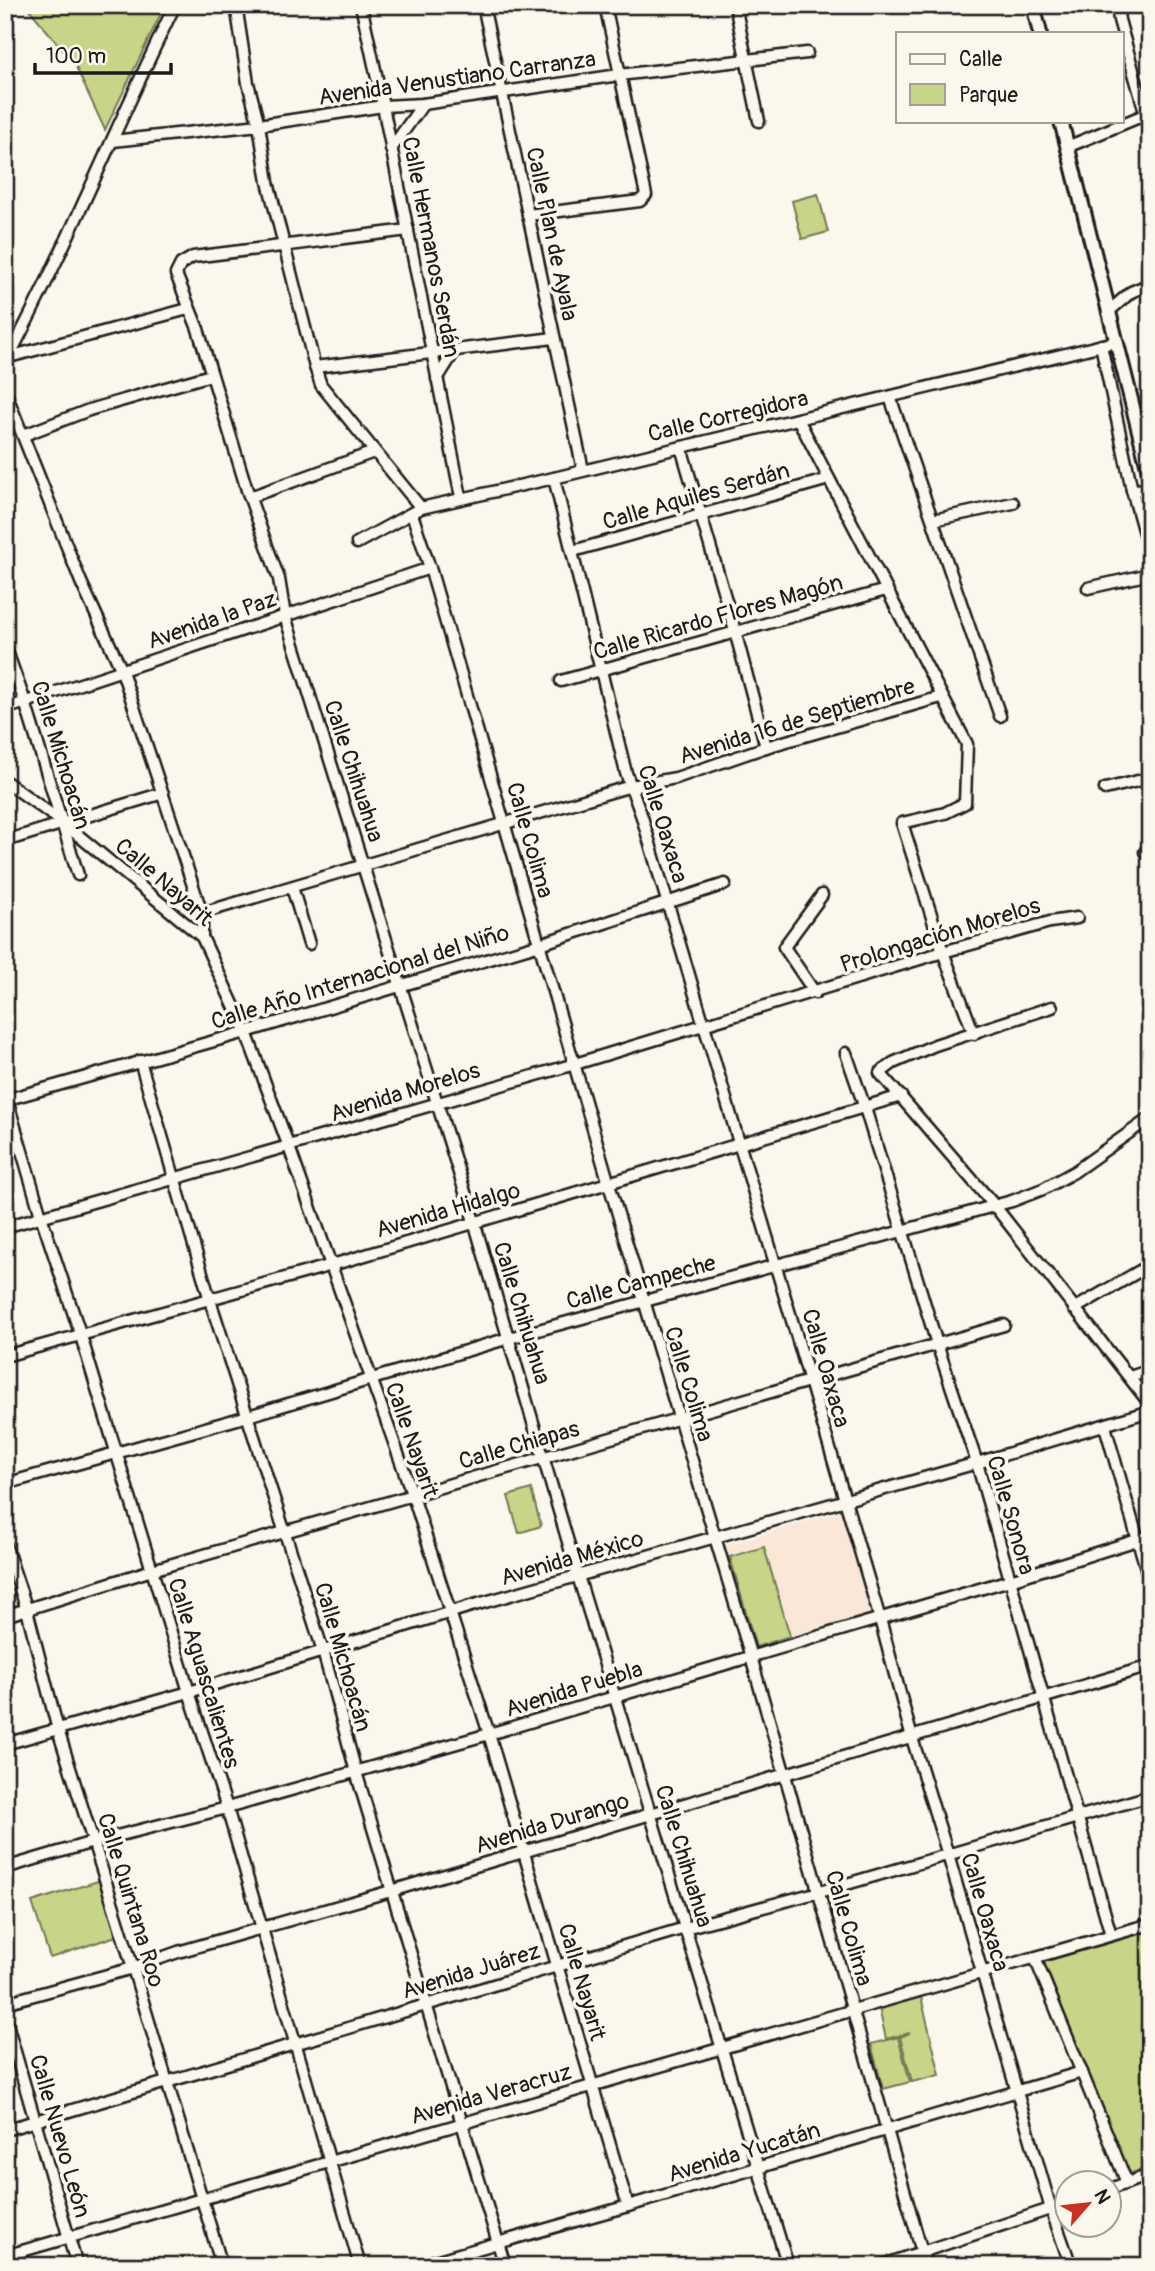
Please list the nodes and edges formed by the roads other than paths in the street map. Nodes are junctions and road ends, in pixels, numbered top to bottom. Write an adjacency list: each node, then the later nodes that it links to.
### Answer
1 (175, 5): 23 (street)
2 (236, 5): 21 (street)
3 (361, 5): 17 (street, Calle Hermanos Serdán)
4 (483, 5): 15 (street, Calle Plan de Ayala)
5 (605, 5): 14 (street)
6 (734, 5): 13 (street)
7 (1033, 5): 9 (main road)
8 (1117, 5): 10 (street)
9 (1040, 32)
10 (1123, 32)
11 (1124, 36): 18 (street)
12 (807, 53): 13 (street, Avenida Venustiano Carranza)
13 (745, 61): 14 (street, Avenida Venustiano Carranza); 19 (street)
14 (619, 75): 15 (street, Avenida Venustiano Carranza); 26 (street)
15 (503, 94): 16 (street, Avenida Venustiano Carranza); 26 (street, Calle Plan de Ayala)
16 (423, 104): 17 (street, Avenida Venustiano Carranza); 25 (street)
17 (383, 106): 21 (street, Avenida Venustiano Carranza); 25 (street, Calle Hermanos Serdán)
18 (1148, 113): 22 (street); 24 (street)
19 (759, 121)
20 (1061, 122): 24 (main road)
21 (259, 125): 23 (street, Avenida Venustiano Carranza); 28 (street)
22 (1150, 130)
23 (113, 141): 37 (street)
24 (1067, 146): 31 (main road)
25 (391, 149): 27 (street, Calle Hermanos Serdán)
26 (528, 215): 32 (street, Calle Plan de Ayala)
27 (408, 230): 28 (street); 35 (street, Calle Hermanos Serdán)
28 (285, 245): 30 (street, Calle Chihuahua); 38 (street)
29 (1150, 284): 31 (street)
30 (188, 309): 37 (street); 39 (street, Calle Chihuahua)
31 (1108, 312): 33 (main road)
32 (554, 338): 36 (street); 48 (street, Calle Plan de Ayala)
33 (1115, 342): 34 (street, Calle Corregidora); 46 (main road)
34 (1101, 345): 42 (street, Calle Corregidora); 53 (street)
35 (433, 351): 36 (street); 38 (street); 40 (street, Calle Hermanos Serdán)
36 (454, 352): 40 (street)
37 (7, 361)
38 (315, 367): 47 (street)
39 (211, 374): 44 (street); 54 (street, Calle Chihuahua)
40 (437, 379): 55 (street, Calle Hermanos Serdán)
41 (5, 391): 44 (street, Calle Nayarit)
42 (890, 397): 43 (street, Calle Corregidora); 60 (street)
43 (798, 419): 45 (street, Calle Corregidora); 51 (street)
44 (24, 435): 72 (street, Calle Nayarit)
45 (681, 447): 48 (street, Calle Corregidora); 59 (street)
46 (1147, 449): 49 (main road)
47 (374, 452): 54 (street); 57 (street)
48 (583, 471): 50 (street, Calle Corregidora)
49 (1150, 475)
50 (554, 478): 55 (street, Calle Corregidora); 63 (street, Calle Oaxaca)
51 (829, 479): 59 (street, Calle Aquiles Serdán); 67 (street)
52 (1150, 489): 53 (street)
53 (1132, 490): 62 (street)
54 (250, 497): 68 (street, Calle Chihuahua)
55 (461, 497): 57 (street, Calle Corregidora)
56 (1013, 503): 60 (street)
57 (421, 508): 58 (street, Calle Corregidora)
58 (412, 514): 61 (street, Calle Corregidora); 64 (street, Calle Colima)
59 (701, 514): 63 (street, Calle Aquiles Serdán); 69 (street)
60 (933, 520): 77 (street)
61 (357, 543)
62 (1149, 548)
63 (573, 551): 71 (street, Calle Oaxaca)
64 (430, 568): 68 (street, Avenida la Paz); 85 (street, Calle Colima)
65 (1150, 574): 66 (street)
66 (1087, 588)
67 (886, 590): 69 (street, Calle Ricardo Flores Magón); 74 (street)
68 (285, 616): 72 (street, Avenida la Paz); 87 (street, Calle Chihuahua)
69 (736, 631): 71 (street, Calle Ricardo Flores Magón); 78 (street)
70 (5, 646): 75 (street, Calle Michoacán)
71 (602, 670): 73 (street, Calle Ricardo Flores Magón); 81 (street, Calle Oaxaca)
72 (122, 671): 75 (street, Avenida la Paz); 83 (street, Calle Nayarit)
73 (561, 681)
74 (941, 697): 78 (street, Avenida 16 de Septiembre); 98 (street)
75 (25, 702): 76 (street, Avenida la Paz); 84 (street, Calle Michoacán)
76 (5, 709)
77 (1000, 716)
78 (766, 747): 81 (street, Avenida 16 de Septiembre)
79 (1150, 778): 82 (street)
80 (5, 781): 84 (street, Calle Nayarit)
81 (631, 786): 85 (street, Avenida 16 de Septiembre); 92 (street, Calle Oaxaca)
82 (1105, 789)
83 (163, 793): 84 (street); 93 (street, Calle Nayarit)
84 (62, 822): 86 (street); 88 (street, Calle Michoacán); 95 (street, Calle Nayarit)
85 (505, 823): 87 (street, Avenida 16 de Septiembre); 97 (street, Calle Colima)
86 (5, 841)
87 (364, 866): 90 (street, Avenida 16 de Septiembre); 99 (street, Calle Chihuahua)
88 (78, 876)
89 (724, 884): 92 (street, Calle Año Internacional del Niño)
90 (292, 887): 93 (street, Avenida 16 de Septiembre); 96 (street)
91 (822, 895): 100 (street)
92 (668, 902): 97 (street, Calle Año Internacional del Niño); 102 (street, Calle Oaxaca)
93 (202, 913): 95 (street)
94 (1077, 918): 98 (street, Prolongación Morelos)
95 (202, 937): 103 (street, Calle Nayarit)
96 (309, 944)
97 (540, 944): 99 (street, Calle Año Internacional del Niño); 107 (street, Calle Colima)
98 (943, 953): 100 (street, Prolongación Morelos); 104 (street)
99 (400, 984): 103 (street, Calle Año Internacional del Niño); 110 (street, Calle Chihuahua)
100 (815, 993): 102 (street, Avenida Morelos)
101 (1052, 1007): 104 (street)
102 (705, 1026): 107 (street, Avenida Morelos); 113 (street, Calle Oaxaca)
103 (246, 1032): 106 (street, Calle Año Internacional del Niño); 114 (street, Calle Nayarit)
104 (974, 1034): 108 (street)
105 (846, 1053): 111 (street, Calle Sonora)
106 (139, 1061): 109 (street, Calle Año Internacional del Niño); 115 (street, Calle Michoacán)
107 (575, 1064): 110 (street, Avenida Morelos); 116 (street, Calle Colima)
108 (901, 1096): 111 (street, Avenida Hidalgo); 117 (street)
109 (6, 1097): 118 (street, Calle Aguascalientes)
110 (437, 1103): 114 (street, Avenida Morelos); 119 (street, Calle Chihuahua)
111 (865, 1108): 113 (street, Avenida Hidalgo); 121 (street, Calle Sonora)
112 (1150, 1118): 117 (street, Calle Campeche)
113 (739, 1145): 116 (street, Avenida Hidalgo); 123 (street, Calle Oaxaca)
114 (289, 1147): 115 (street, Avenida Morelos); 122 (street, Calle Nayarit)
115 (175, 1177): 118 (street, Avenida Morelos); 125 (street, Calle Michoacán)
116 (609, 1184): 119 (street, Avenida Hidalgo); 126 (street, Calle Colima)
117 (994, 1205): 121 (street, Calle Campeche); 127 (street)
118 (41, 1216): 120 (street, Avenida Morelos); 129 (street, Calle Aguascalientes)
119 (474, 1221): 122 (street, Avenida Hidalgo); 130 (street, Calle Chihuahua)
120 (5, 1227)
121 (904, 1230): 123 (street, Calle Campeche); 131 (street, Calle Sonora)
122 (332, 1265): 125 (street, Avenida Hidalgo); 135 (street, Calle Nayarit)
123 (775, 1265): 126 (street, Calle Campeche); 136 (street, Calle Oaxaca)
124 (1150, 1265): 127 (street)
125 (210, 1300): 129 (street, Avenida Hidalgo); 139 (street, Calle Michoacán)
126 (644, 1301): 130 (street, Calle Campeche); 140 (street, Calle Colima)
127 (1074, 1309): 134 (street)
128 (1004, 1325): 131 (street, Calle Chiapas)
129 (81, 1336): 132 (street, Avenida Hidalgo); 142 (street, Calle Aguascalientes)
130 (509, 1338): 135 (street, Calle Campeche); 143 (street, Calle Chihuahua)
131 (937, 1344): 136 (street, Calle Chiapas); 144 (street, Calle Sonora)
132 (5, 1356)
133 (1150, 1370): 134 (street)
134 (1130, 1377): 137 (street)
135 (371, 1379): 139 (street, Calle Campeche); 146 (street, Calle Nayarit)
136 (810, 1381): 140 (street, Calle Chiapas); 147 (street, Calle Oaxaca)
137 (1150, 1404)
138 (1150, 1411): 141 (street, Avenida México)
139 (248, 1416): 142 (street, Calle Campeche); 148 (street, Calle Michoacán)
140 (679, 1419): 143 (street, Calle Chiapas); 150 (street, Calle Colima)
141 (1105, 1426): 144 (street, Avenida México); 151 (street)
142 (116, 1451): 145 (street, Calle Campeche); 153 (street, Calle Aguascalientes)
143 (544, 1457): 146 (street, Calle Chiapas); 154 (street, Calle Chihuahua)
144 (977, 1463): 147 (street, Avenida México); 155 (street, Calle Sonora)
145 (5, 1484)
146 (412, 1496): 148 (street, Calle Chiapas); 158 (street, Calle Nayarit)
147 (844, 1502): 150 (street, Avenida México); 160 (street, Calle Oaxaca)
148 (285, 1533): 153 (street, Calle Chiapas); 161 (street, Calle Michoacán)
149 (1150, 1536): 151 (street, Avenida Puebla)
150 (714, 1538): 154 (street, Avenida México); 162 (street, Calle Colima)
151 (1137, 1540): 155 (street, Avenida Puebla); 156 (street)
152 (5, 1544): 157 (street, Calle Quintana Roo)
153 (152, 1570): 157 (street, Calle Chiapas); 164 (street, Calle Aguascalientes)
154 (578, 1576): 158 (street, Avenida México); 165 (street, Calle Chihuahua)
155 (1010, 1580): 160 (street, Avenida Puebla); 166 (street, Calle Sonora)
156 (1150, 1582)
157 (27, 1610): 159 (street, Calle Chiapas); 167 (street, Calle Quintana Roo)
158 (450, 1614): 161 (street, Avenida México); 168 (street, Calle Nayarit)
159 (5, 1616)
160 (880, 1619): 162 (street, Avenida Puebla); 169 (street, Calle Oaxaca)
161 (323, 1651): 164 (street, Avenida México); 171 (street, Calle Michoacán)
162 (751, 1657): 165 (street, Avenida Puebla); 172 (street, Calle Colima)
163 (1150, 1666): 166 (street, Avenida Durango)
164 (189, 1692): 167 (street, Avenida México); 174 (street, Calle Aguascalientes)
165 (615, 1697): 168 (street, Avenida Puebla); 175 (street, Calle Chihuahua)
166 (1044, 1698): 169 (street, Avenida Durango); 176 (street, Calle Sonora)
167 (58, 1730): 170 (street, Avenida México); 177 (street, Calle Quintana Roo)
168 (489, 1734): 171 (street, Avenida Puebla); 178 (street, Calle Nayarit)
169 (912, 1738): 172 (street, Avenida Durango); 179 (street, Calle Oaxaca)
170 (5, 1744)
171 (356, 1772): 174 (street, Avenida Puebla); 181 (street, Calle Michoacán)
172 (783, 1773): 175 (street, Avenida Durango); 182 (street, Calle Colima)
173 (1150, 1796): 176 (street, Avenida Juárez)
174 (227, 1808): 177 (street, Avenida Puebla); 184 (street, Calle Aguascalientes)
175 (650, 1814): 178 (street, Avenida Durango); 185 (street, Calle Chihuahua)
176 (1078, 1817): 179 (street, Avenida Juárez); 186 (street, Calle Sonora)
177 (93, 1842): 180 (street, Avenida Puebla); 189 (street, Calle Quintana Roo)
178 (524, 1851): 181 (street, Avenida Durango); 188 (street, Calle Nayarit)
179 (948, 1855): 182 (street, Avenida Juárez); 190 (street, Calle Oaxaca)
180 (5, 1868)
181 (391, 1891): 184 (street, Avenida Durango); 192 (street, Calle Michoacán)
182 (818, 1892): 185 (street, Avenida Juárez); 193 (street, Calle Colima)
183 (1150, 1924): 186 (street, Avenida Veracruz)
184 (261, 1928): 189 (street, Avenida Durango); 195 (street, Calle Aguascalientes)
185 (685, 1928): 188 (street, Avenida Juárez); 196 (street, Calle Chihuahua)
186 (1111, 1935): 187 (street, Avenida Veracruz)
187 (1035, 1958): 190 (street, Avenida Veracruz); 197 (street)
188 (558, 1966): 192 (street, Avenida Juárez); 199 (street, Calle Nayarit)
189 (133, 1968): 191 (street, Avenida Durango); 198 (street, Calle Quintana Roo)
190 (982, 1973): 193 (street, Avenida Veracruz); 200 (street, Calle Oaxaca)
191 (5, 2003)
192 (425, 2005): 195 (street, Avenida Juárez); 202 (street, Calle Michoacán)
193 (853, 2011): 196 (street, Avenida Veracruz); 204 (street, Calle Colima)
194 (5, 2017): 201 (street, Calle Nuevo León)
195 (296, 2043): 198 (street, Avenida Juárez); 205 (street, Calle Aguascalientes)
196 (722, 2047): 199 (street, Avenida Veracruz); 206 (street, Calle Chihuahua)
197 (1082, 2072): 200 (street, Avenida Yucatán); 208 (street)
198 (166, 2082): 201 (street, Avenida Juárez); 210 (street, Calle Quintana Roo)
199 (592, 2085): 202 (street, Avenida Veracruz); 211 (street, Calle Nayarit)
200 (1016, 2091): 204 (street, Avenida Yucatán); 213 (street, Calle Oaxaca)
201 (37, 2120): 203 (street, Avenida Juárez); 214 (street, Calle Nuevo León)
202 (460, 2122): 205 (street, Avenida Veracruz); 215 (street, Calle Michoacán)
203 (5, 2130)
204 (886, 2130): 206 (street, Avenida Yucatán); 216 (street, Calle Colima)
205 (328, 2161): 210 (street, Avenida Veracruz); 220 (street, Calle Aguascalientes)
206 (759, 2168): 211 (street, Avenida Yucatán); 223 (street, Calle Chihuahua)
207 (1150, 2175): 208 (street)
208 (1127, 2183): 209 (street)
209 (1124, 2184)
210 (200, 2197): 214 (street, Avenida Veracruz); 219 (street, Calle Quintana Roo)
211 (628, 2206): 215 (street, Avenida Yucatán)
212 (1054, 2208): 213 (street)
213 (1051, 2209): 216 (street); 226 (street, Calle Oaxaca)
214 (68, 2237): 217 (street, Avenida Veracruz); 218 (street, Calle Nuevo León)
215 (498, 2242): 221 (street, Avenida Yucatán); 222 (street, Calle Michoacán)
216 (922, 2253): 224 (street); 225 (street, Calle Colima)
217 (5, 2256)
218 (77, 2266)
219 (222, 2266)
220 (359, 2266)
221 (417, 2266)
222 (505, 2266)
223 (788, 2266)
224 (880, 2266)
225 (926, 2266)
226 (1071, 2266)

